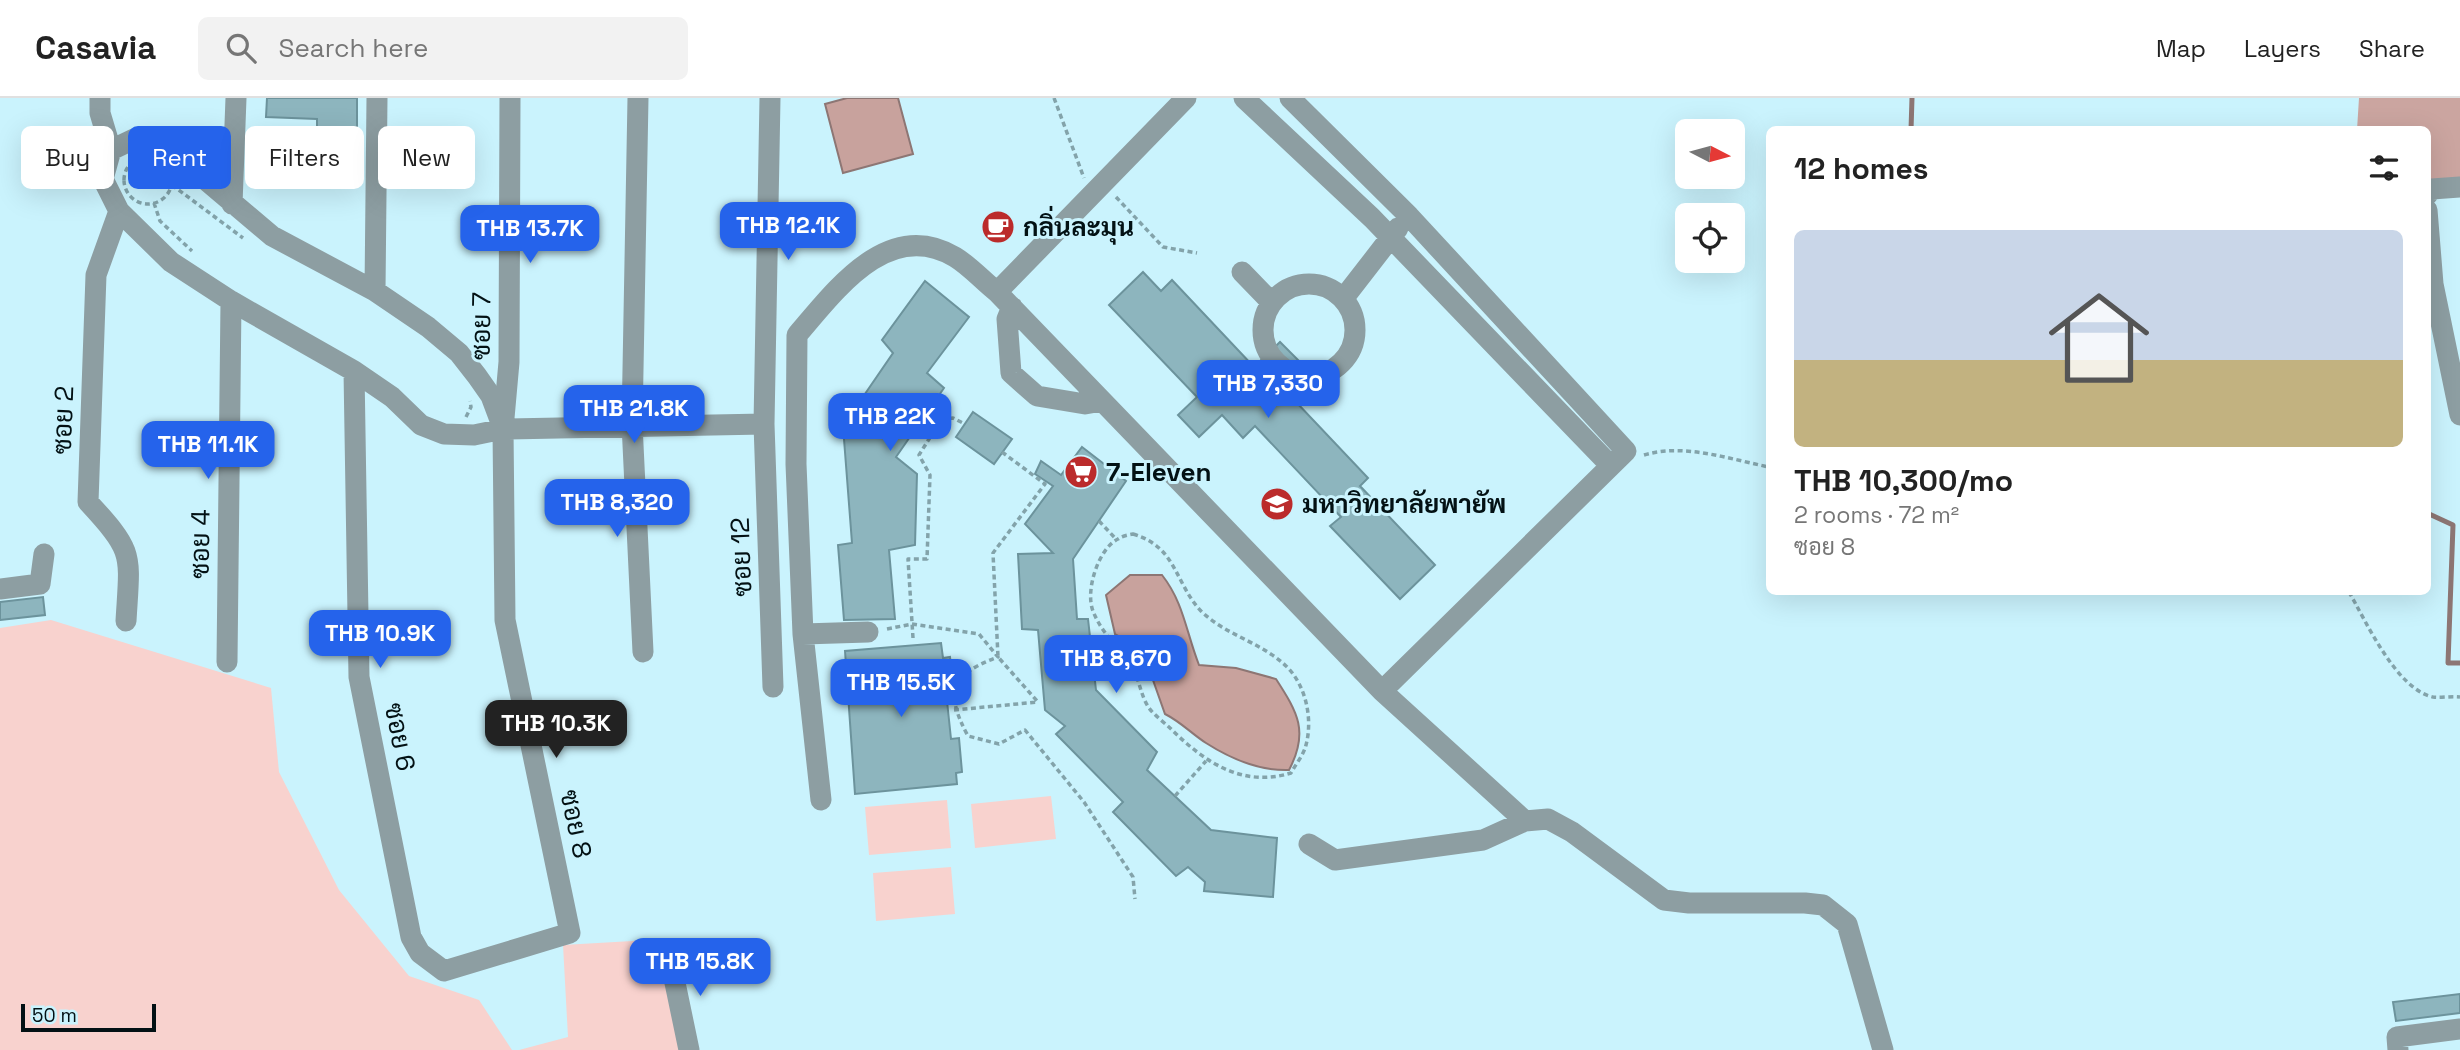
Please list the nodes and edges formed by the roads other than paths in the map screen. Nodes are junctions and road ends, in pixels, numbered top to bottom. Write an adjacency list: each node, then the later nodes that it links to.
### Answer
1 (100, 98): 10 (street)
2 (236, 98): 15 (street)
3 (377, 98): 21 (street)
4 (510, 98): 31 (street, ซอย 7)
5 (638, 98): 29 (street)
6 (770, 98): 30 (street, ซอย 12)
7 (1186, 98): 23 (street)
8 (1244, 98): 18 (street)
9 (1290, 98): 17 (street)
10 (104, 126)
11 (114, 149): 15 (street)
12 (2460, 187): 14 (street)
13 (108, 189): 16 (street)
14 (2431, 190)
15 (232, 204): 21 (street)
16 (118, 211): 24 (street); 35 (street, ซอย 2)
17 (1409, 216): 18 (street); 32 (street)
18 (1390, 236): 22 (street); 32 (street)
19 (2431, 259): 28 (street)
20 (1241, 272): 25 (street)
21 (375, 291): 31 (street)
22 (1343, 299): 25 (street); 25 (street)
23 (1004, 300): 27 (street); 27 (street); 37 (street)
24 (231, 301): 26 (street); 39 (street, ซอย 4)
25 (1272, 303)
26 (354, 371): 31 (street); 46 (street, ซอย 6)
27 (1102, 401): 41 (street)
28 (2460, 415)
29 (632, 424): 30 (street); 31 (street); 38 (street)
30 (764, 424): 40 (street, ซอย 12)
31 (503, 429): 46 (street, ซอย 8)
32 (1618, 458): 41 (street)
33 (44, 554): 34 (street)
34 (0, 589)
35 (126, 621)
36 (868, 632): 37 (street)
37 (803, 634): 42 (street)
38 (643, 652)
39 (227, 662)
40 (773, 687)
41 (1382, 691): 43 (street)
42 (821, 800)
43 (1525, 821): 44 (street); 49 (street)
44 (1309, 844)
45 (669, 954): 48 (street)
46 (444, 971)
47 (2460, 1029): 50 (street)
48 (689, 1050)
49 (1883, 1050)
50 (2398, 1050)

